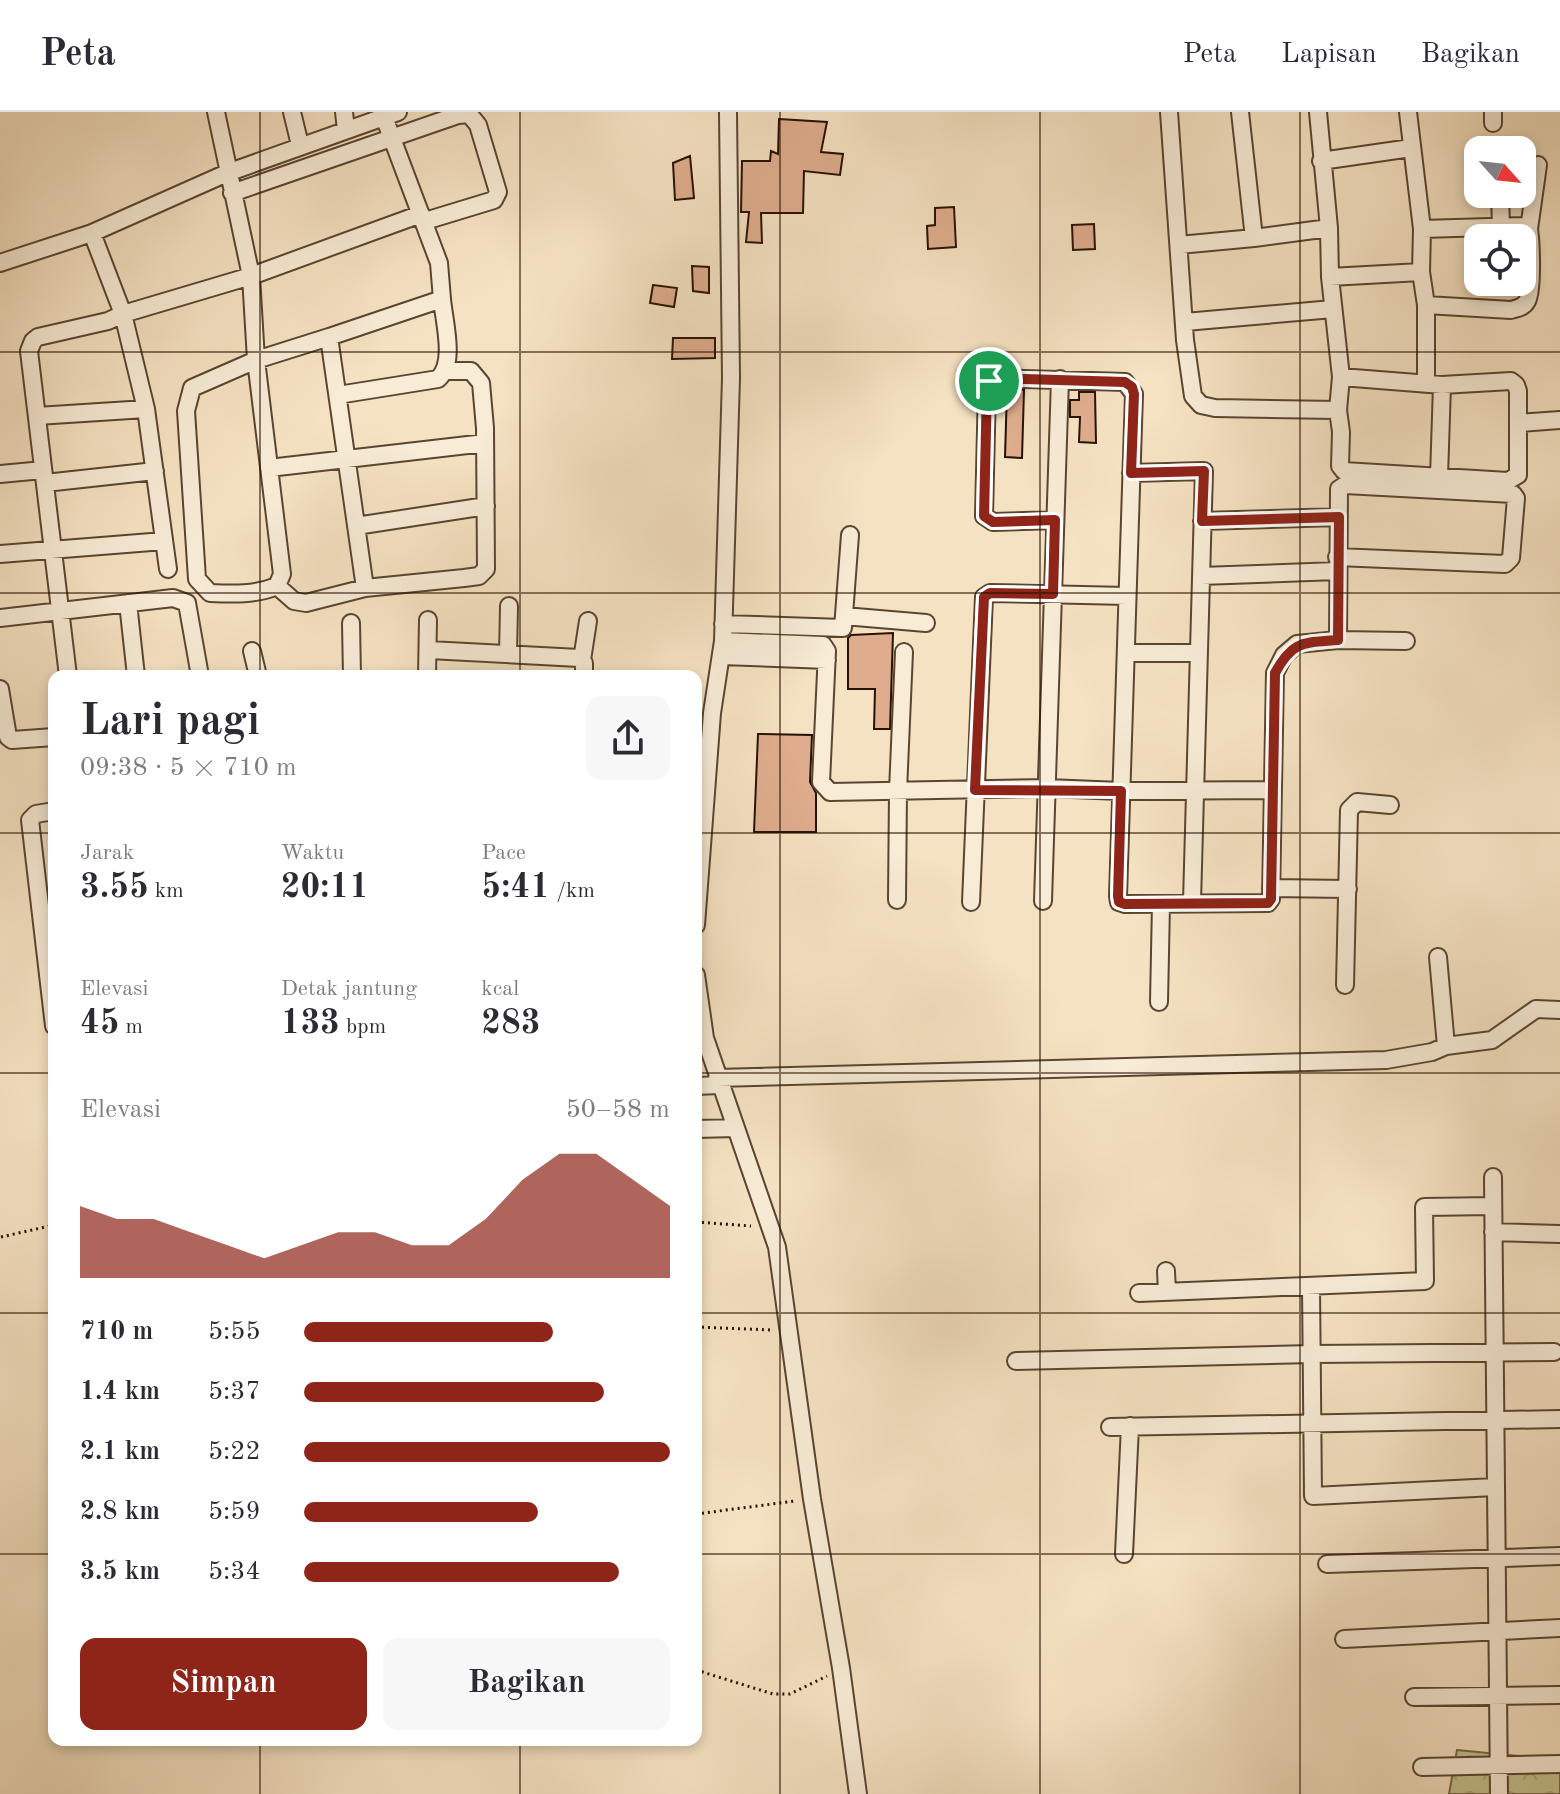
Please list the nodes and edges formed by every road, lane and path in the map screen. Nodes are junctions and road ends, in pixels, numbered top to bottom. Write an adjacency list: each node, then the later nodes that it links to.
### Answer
1 (216, 112): 16 (street)
2 (292, 112): 12 (street)
3 (344, 112): 10 (street)
4 (728, 112): 81 (street)
5 (1169, 112): 25 (street)
6 (1240, 112): 24 (street)
7 (1318, 112): 14 (street)
8 (1408, 112): 13 (street)
9 (391, 114): 10 (street); 11 (street)
10 (346, 130): 12 (street)
11 (392, 138): 17 (street); 18 (street); 18 (street)
12 (300, 145): 16 (street)
13 (1411, 148): 14 (street); 22 (street)
14 (1321, 161): 21 (street)
15 (1538, 165): 19 (street)
16 (227, 173): 17 (street); 23 (street)
17 (232, 193): 28 (street)
18 (423, 218): 28 (street); 31 (street)
19 (1530, 224)
20 (1464, 227): 22 (street)
21 (1329, 228): 24 (street); 29 (street)
22 (1422, 229): 27 (street)
23 (92, 233): 26 (street); 34 (street)
24 (1254, 238): 25 (street)
25 (1179, 245): 35 (street)
26 (0, 263)
27 (1421, 272): 29 (street); 32 (street)
28 (251, 276): 34 (street); 37 (street)
29 (1330, 277): 33 (street)
30 (1528, 296): 32 (street)
31 (442, 299): 36 (street); 38 (street)
32 (1426, 305): 41 (street)
33 (1333, 309): 35 (street); 39 (street)
34 (123, 314): 43 (street); 45 (street)
35 (1185, 322): 44 (street)
36 (329, 337): 37 (street); 42 (street)
37 (256, 360): 50 (street); 68 (street)
38 (446, 371): 42 (street); 48 (street)
39 (1341, 377): 41 (street); 44 (street)
40 (1060, 379): 52 (street); 58 (street); 58 (street)
41 (1434, 385): 47 (street); 55 (street)
42 (338, 395): 49 (street)
43 (146, 409): 45 (street); 51 (street)
44 (1338, 410): 55 (street)
45 (37, 416): 54 (street)
46 (1560, 420): 47 (street)
47 (1519, 423): 55 (street)
48 (485, 443): 49 (street); 56 (street)
49 (347, 461): 50 (street); 60 (street)
50 (269, 468): 68 (street)
51 (155, 471): 54 (street); 62 (street)
52 (1131, 473): 59 (street); 71 (street)
53 (0, 474): 54 (street)
54 (44, 476): 63 (street)
55 (1439, 477)
56 (486, 506): 60 (street); 69 (street)
57 (1339, 517): 59 (street); 65 (street); 65 (street)
58 (1055, 520): 70 (street)
59 (1202, 521): 67 (street)
60 (356, 526): 69 (street)
61 (850, 535): 75 (street)
62 (164, 541): 63 (street); 66 (street)
63 (53, 550): 64 (street); 74 (street)
64 (0, 554)
65 (1337, 564): 67 (street); 82 (street)
66 (168, 569)
67 (1201, 576): 88 (street)
68 (277, 586): 69 (street)
69 (365, 588)
70 (1053, 594): 71 (street); 101 (street); 102 (street)
71 (1127, 596): 87 (street)
72 (128, 603): 74 (street); 92 (street); 93 (street)
73 (509, 606): 89 (street)
74 (61, 610): 76 (street); 91 (street)
75 (844, 616): 80 (street); 81 (street)
76 (0, 618)
77 (428, 620): 84 (street)
78 (588, 621): 90 (street)
79 (351, 623): 95 (street)
80 (926, 623)
81 (723, 640): 99 (street); 105 (street)
82 (1338, 640): 83 (street); 104 (street)
83 (1406, 641)
84 (429, 650): 89 (street); 96 (street)
85 (252, 651): 94 (street)
86 (904, 652): 105 (street)
87 (1126, 653): 88 (street); 106 (street)
88 (1198, 653): 103 (street)
89 (508, 654): 90 (street)
90 (583, 668)
91 (67, 670)
92 (135, 670)
93 (199, 670)
94 (257, 670)
95 (352, 670)
96 (427, 670)
97 (0, 689): 98 (street)
98 (48, 737)
99 (703, 740): 100 (street)
100 (702, 766)
101 (1047, 788): 102 (street); 106 (street); 113 (street)
102 (975, 790): 105 (street); 114 (street)
103 (1194, 790): 104 (street); 106 (street); 115 (street)
104 (1272, 790): 109 (street)
105 (898, 791): 112 (street)
106 (1121, 791): 116 (street)
107 (1390, 805): 110 (street)
108 (48, 812): 111 (street)
109 (1271, 888): 110 (street); 115 (street)
110 (1348, 889): 119 (street)
111 (46, 893): 117 (street)
112 (897, 900)
113 (1043, 901)
114 (971, 902)
115 (1192, 902): 116 (street)
116 (1161, 904): 120 (street)
117 (48, 926)
118 (1438, 957): 123 (street)
119 (1345, 985)
120 (1159, 1002)
121 (1560, 1010): 123 (street)
122 (702, 1017): 124 (street)
123 (1446, 1046): 124 (street)
124 (718, 1082): 125 (street); 126 (street)
125 (702, 1085)
126 (735, 1128): 127 (street); 132 (street)
127 (702, 1129)
128 (1493, 1177): 129 (street)
129 (1493, 1206): 133 (street); 137 (street)
130 (702, 1222): 132 (path)
131 (48, 1226): 135 (path)
132 (771, 1227): 141 (street)
133 (1493, 1232): 134 (street); 143 (street)
134 (1560, 1234)
135 (1, 1237)
136 (1166, 1271): 138 (street)
137 (1311, 1286): 138 (street); 144 (street)
138 (1167, 1292): 139 (street)
139 (1139, 1293)
140 (702, 1327): 141 (path)
141 (789, 1330): 152 (street)
142 (1554, 1352): 143 (street)
143 (1494, 1353): 144 (street); 147 (street)
144 (1312, 1354): 145 (street); 148 (street)
145 (1016, 1361)
146 (1560, 1419): 147 (street)
147 (1494, 1420): 148 (street); 151 (street)
148 (1313, 1423): 149 (street); 151 (street)
149 (1130, 1426): 150 (street); 154 (street)
150 (1110, 1427)
151 (1495, 1487): 156 (street)
152 (812, 1499): 153 (path); 161 (street)
153 (702, 1513)
154 (1124, 1554)
155 (1560, 1556): 156 (street)
156 (1496, 1557): 157 (street); 159 (street)
157 (1327, 1564)
158 (1560, 1628): 159 (street)
159 (1497, 1629): 160 (street); 163 (street)
160 (1344, 1639)
161 (841, 1668): 162 (path); 169 (street)
162 (702, 1672)
163 (1498, 1695): 164 (street); 165 (street); 167 (street)
164 (1560, 1695)
165 (1414, 1697)
166 (1560, 1764): 167 (street)
167 (1499, 1765): 168 (street); 170 (street)
168 (1422, 1767)
169 (858, 1794)
170 (1499, 1794)

